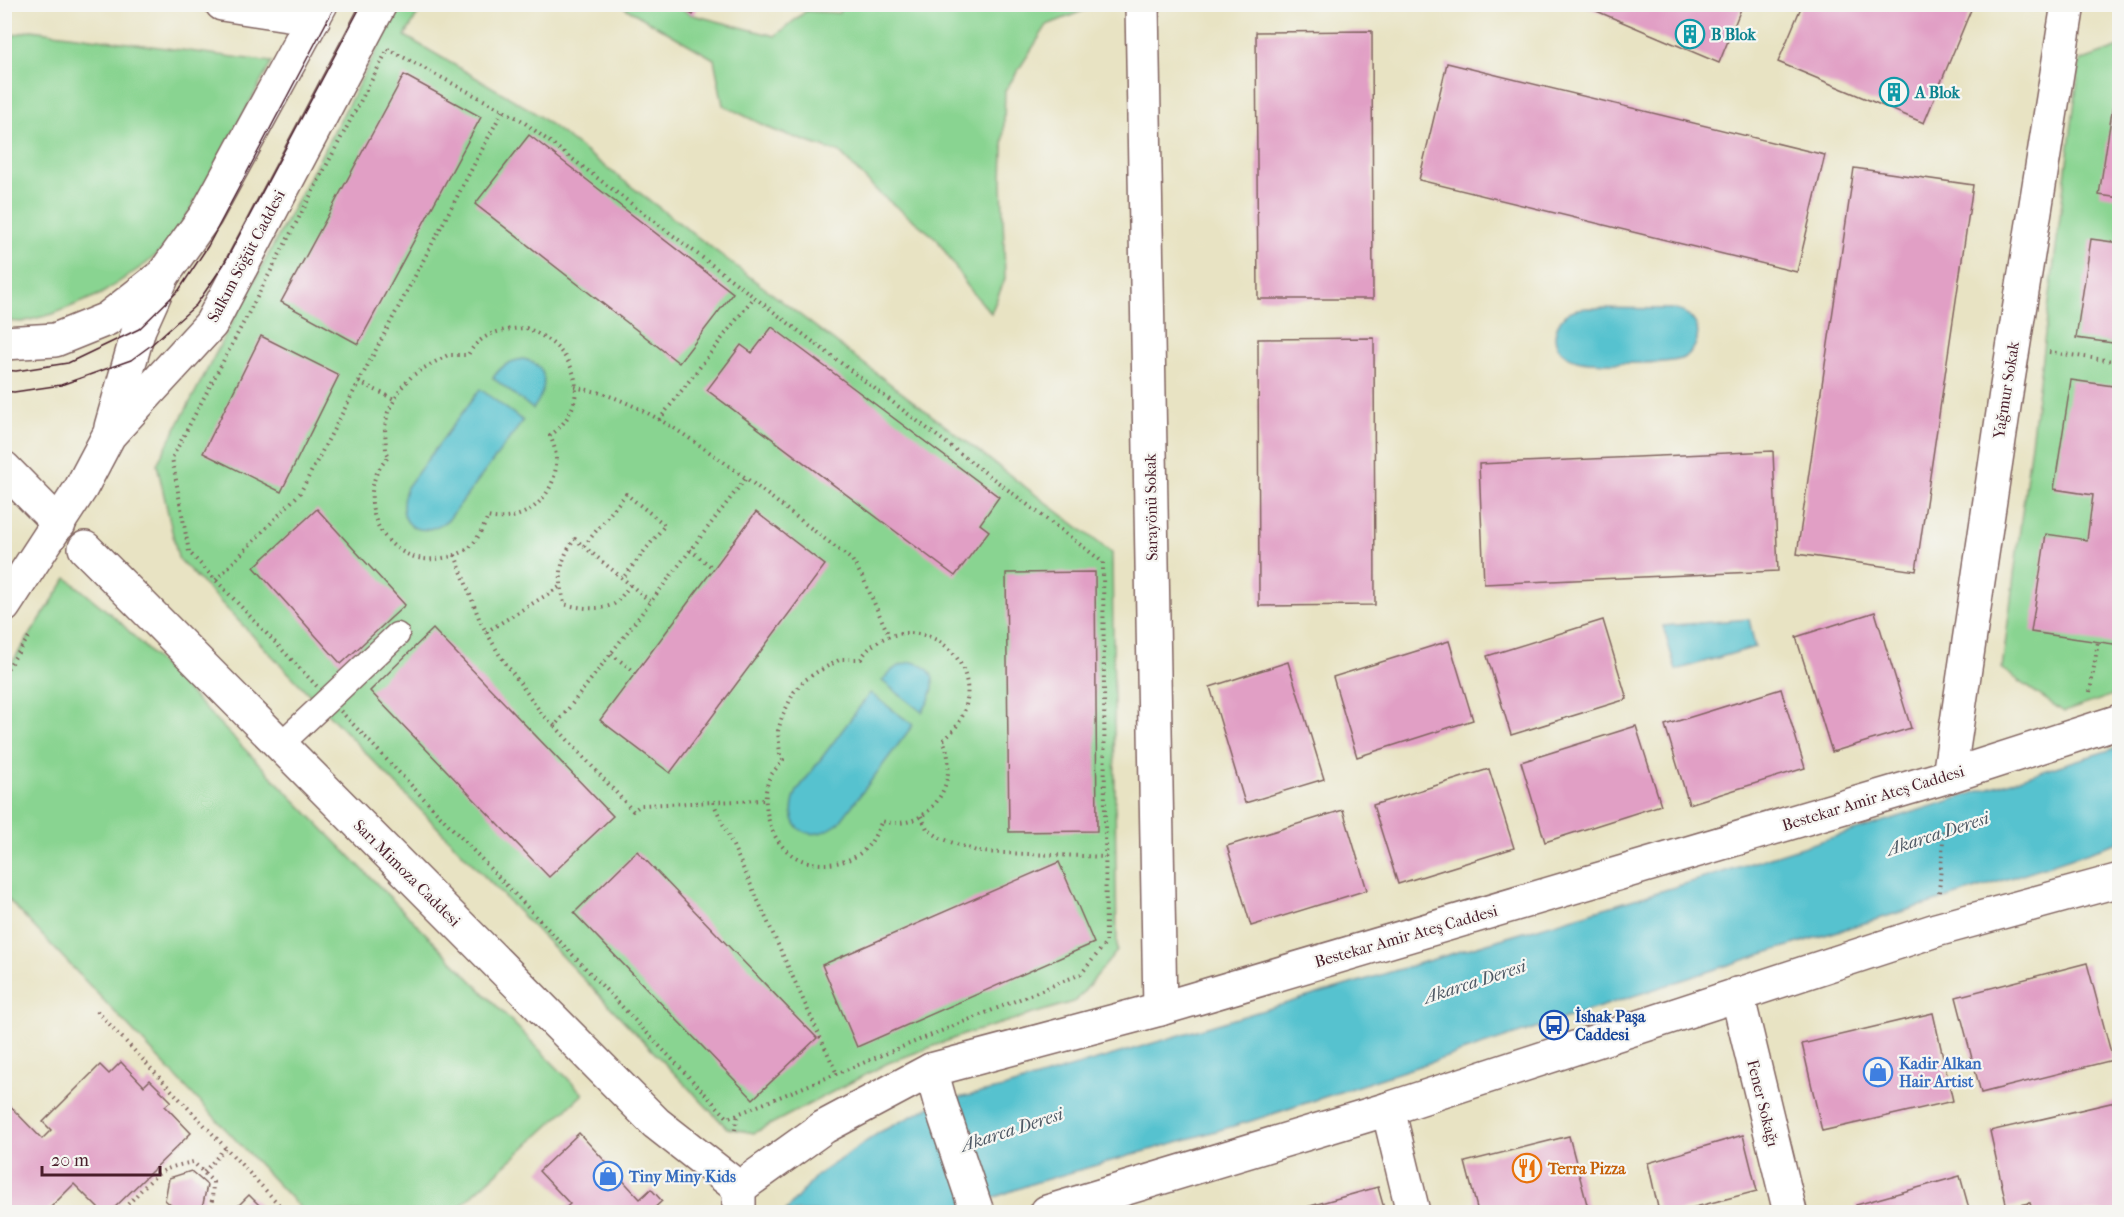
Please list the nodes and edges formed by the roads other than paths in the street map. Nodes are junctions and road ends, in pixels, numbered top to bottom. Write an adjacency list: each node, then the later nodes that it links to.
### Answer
1 (222, 4): 5 (main road)
2 (380, 4): 8 (main road, Salkım Söğüt Caddesi)
3 (1142, 4): 20 (main road, Sarayönü Sokak)
4 (2068, 4): 17 (main road, Yağmur Sokak)
5 (318, 11): 6 (main road)
6 (163, 275): 7 (main road); 8 (main road)
7 (4, 343)
8 (109, 435): 11 (main road, Salkım Söğüt Caddesi)
9 (4, 468): 11 (main road)
10 (4, 489): 11 (main road)
11 (59, 524): 13 (main road, Salkım Söğüt Caddesi)
12 (85, 548): 16 (main road, Sarı Mimoza Caddesi)
13 (4, 606)
14 (397, 635): 16 (lane)
15 (2120, 721): 17 (main road, Bestekar Amir Ateş Caddesi)
16 (280, 745): 23 (main road, Sarı Mimoza Caddesi)
17 (1949, 776): 20 (main road, Bestekar Amir Ateş Caddesi)
18 (2120, 880): 19 (main road)
19 (1737, 994): 22 (main road); 27 (main road, Fener Sokağı)
20 (1160, 1009): 21 (main road, Bestekar Amir Ateş Caddesi)
21 (932, 1070): 23 (main road, Bestekar Amir Ateş Caddesi); 24 (main road)
22 (1388, 1109): 25 (main road); 26 (main road)
23 (739, 1200)
24 (976, 1208)
25 (1047, 1212)
26 (1413, 1212)
27 (1790, 1212)

